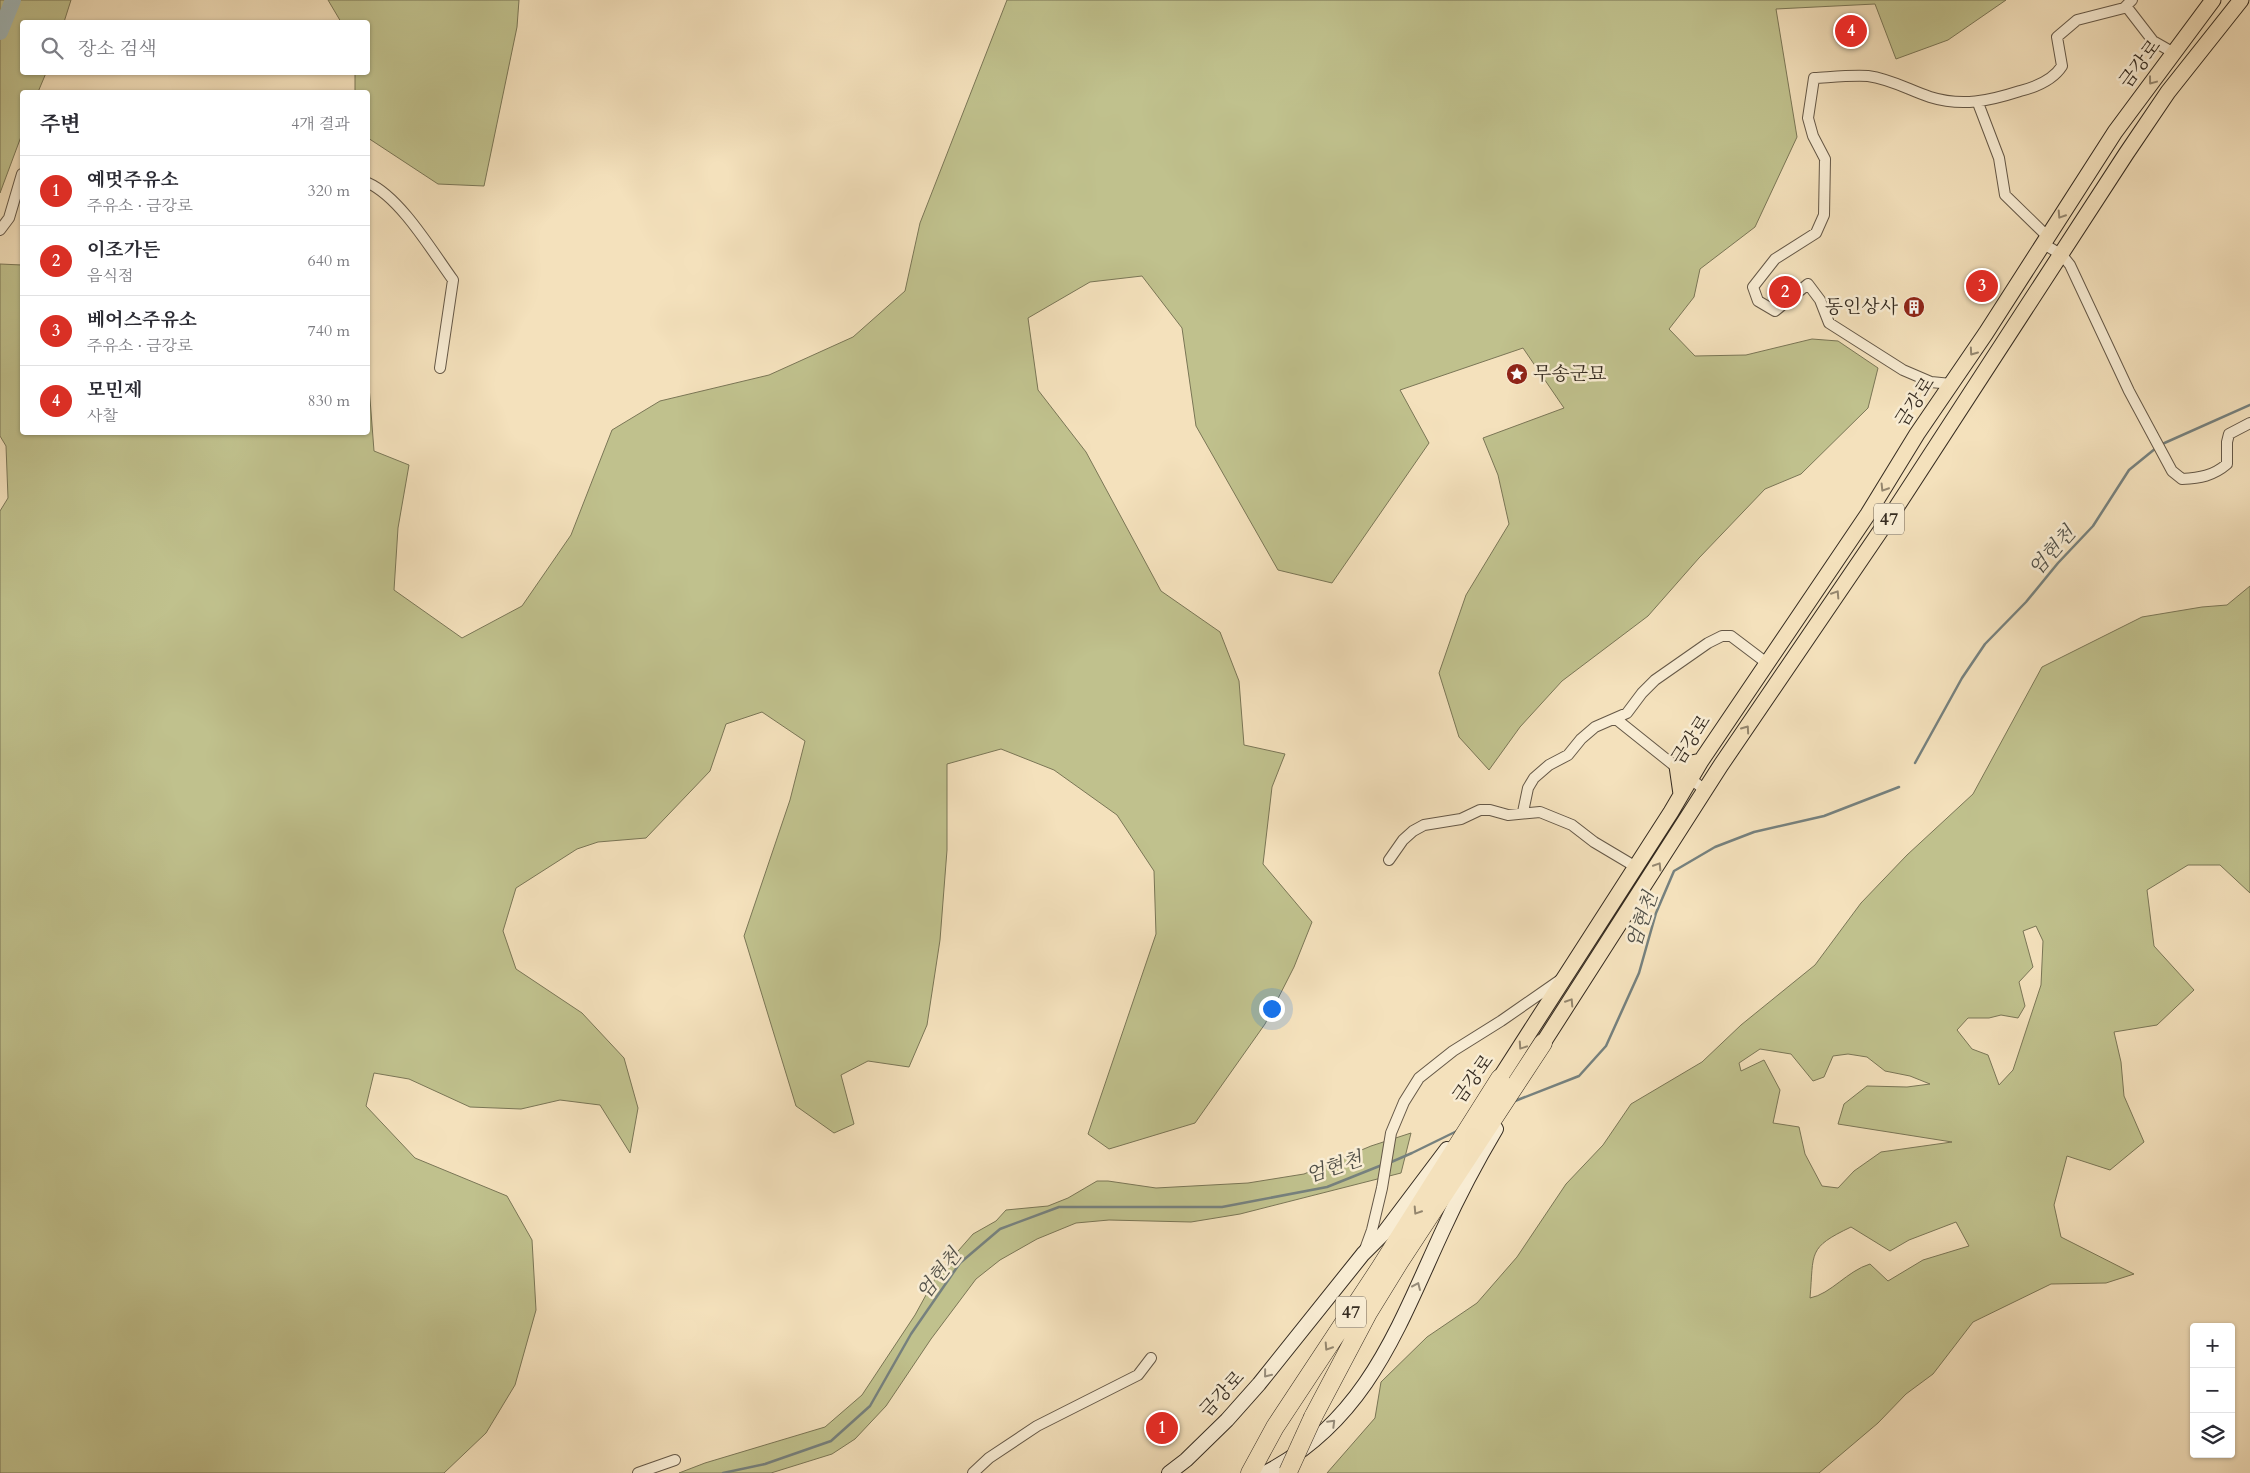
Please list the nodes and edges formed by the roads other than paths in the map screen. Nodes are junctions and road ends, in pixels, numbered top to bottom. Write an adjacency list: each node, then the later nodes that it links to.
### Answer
1 (2213, 0): 4 (main road, 금강로 / 47)
2 (2241, 0): 10 (main road, 금강로 / 47)
3 (2129, 3): 4 (street); 5 (street)
4 (2174, 53): 9 (main road, 금강로 / 47, one-way to 9)
5 (1978, 103): 9 (street); 12 (street)
6 (20, 181): 8 (street)
7 (370, 184): 11 (street)
8 (0, 230)
9 (2045, 240): 10 (street); 12 (main road, 금강로 / 47, one-way to 12)
10 (2062, 255): 13 (street); 19 (main road, 금강로 / 47, one-way to 10)
11 (440, 368)
12 (1950, 384): 14 (main road, 금강로 / 47, one-way to 14)
13 (2250, 423)
14 (1768, 664): 15 (street); 16 (main road, 금강로 / 47)
15 (1616, 719): 17 (street); 21 (street)
16 (1701, 761): 17 (main road); 18 (main road, 금강로 / 47)
17 (1676, 766): 18 (street); 20 (main road)
18 (1690, 779): 19 (street); 20 (main road, 금강로 / 47)
19 (1706, 791): 25 (main road, 금강로 / 47, one-way to 19)
20 (1681, 794): 23 (main road, 금강로 / 47)
21 (1523, 812): 22 (street); 23 (street)
22 (1389, 860)
23 (1636, 867): 24 (main road, 금강로 / 47)
24 (1566, 975): 26 (main road, 금강로 / 47, one-way to 26); 29 (street)
25 (1539, 1052): 27 (highway, 47)
26 (1500, 1078): 28 (highway, 47)
27 (1478, 1149): 32 (highway, 47, bridge); 37 (main road, one-way to 27)
28 (1436, 1171): 29 (main road, 금강로); 36 (highway, 47, one-way to 36)
29 (1363, 1254): 35 (main road, 금강로, one-way to 35)
30 (1151, 1358): 34 (street)
31 (675, 1460): 33 (street)
32 (1288, 1472)
33 (638, 1473)
34 (973, 1473)
35 (1169, 1473)
36 (1250, 1473)
37 (1265, 1473)

